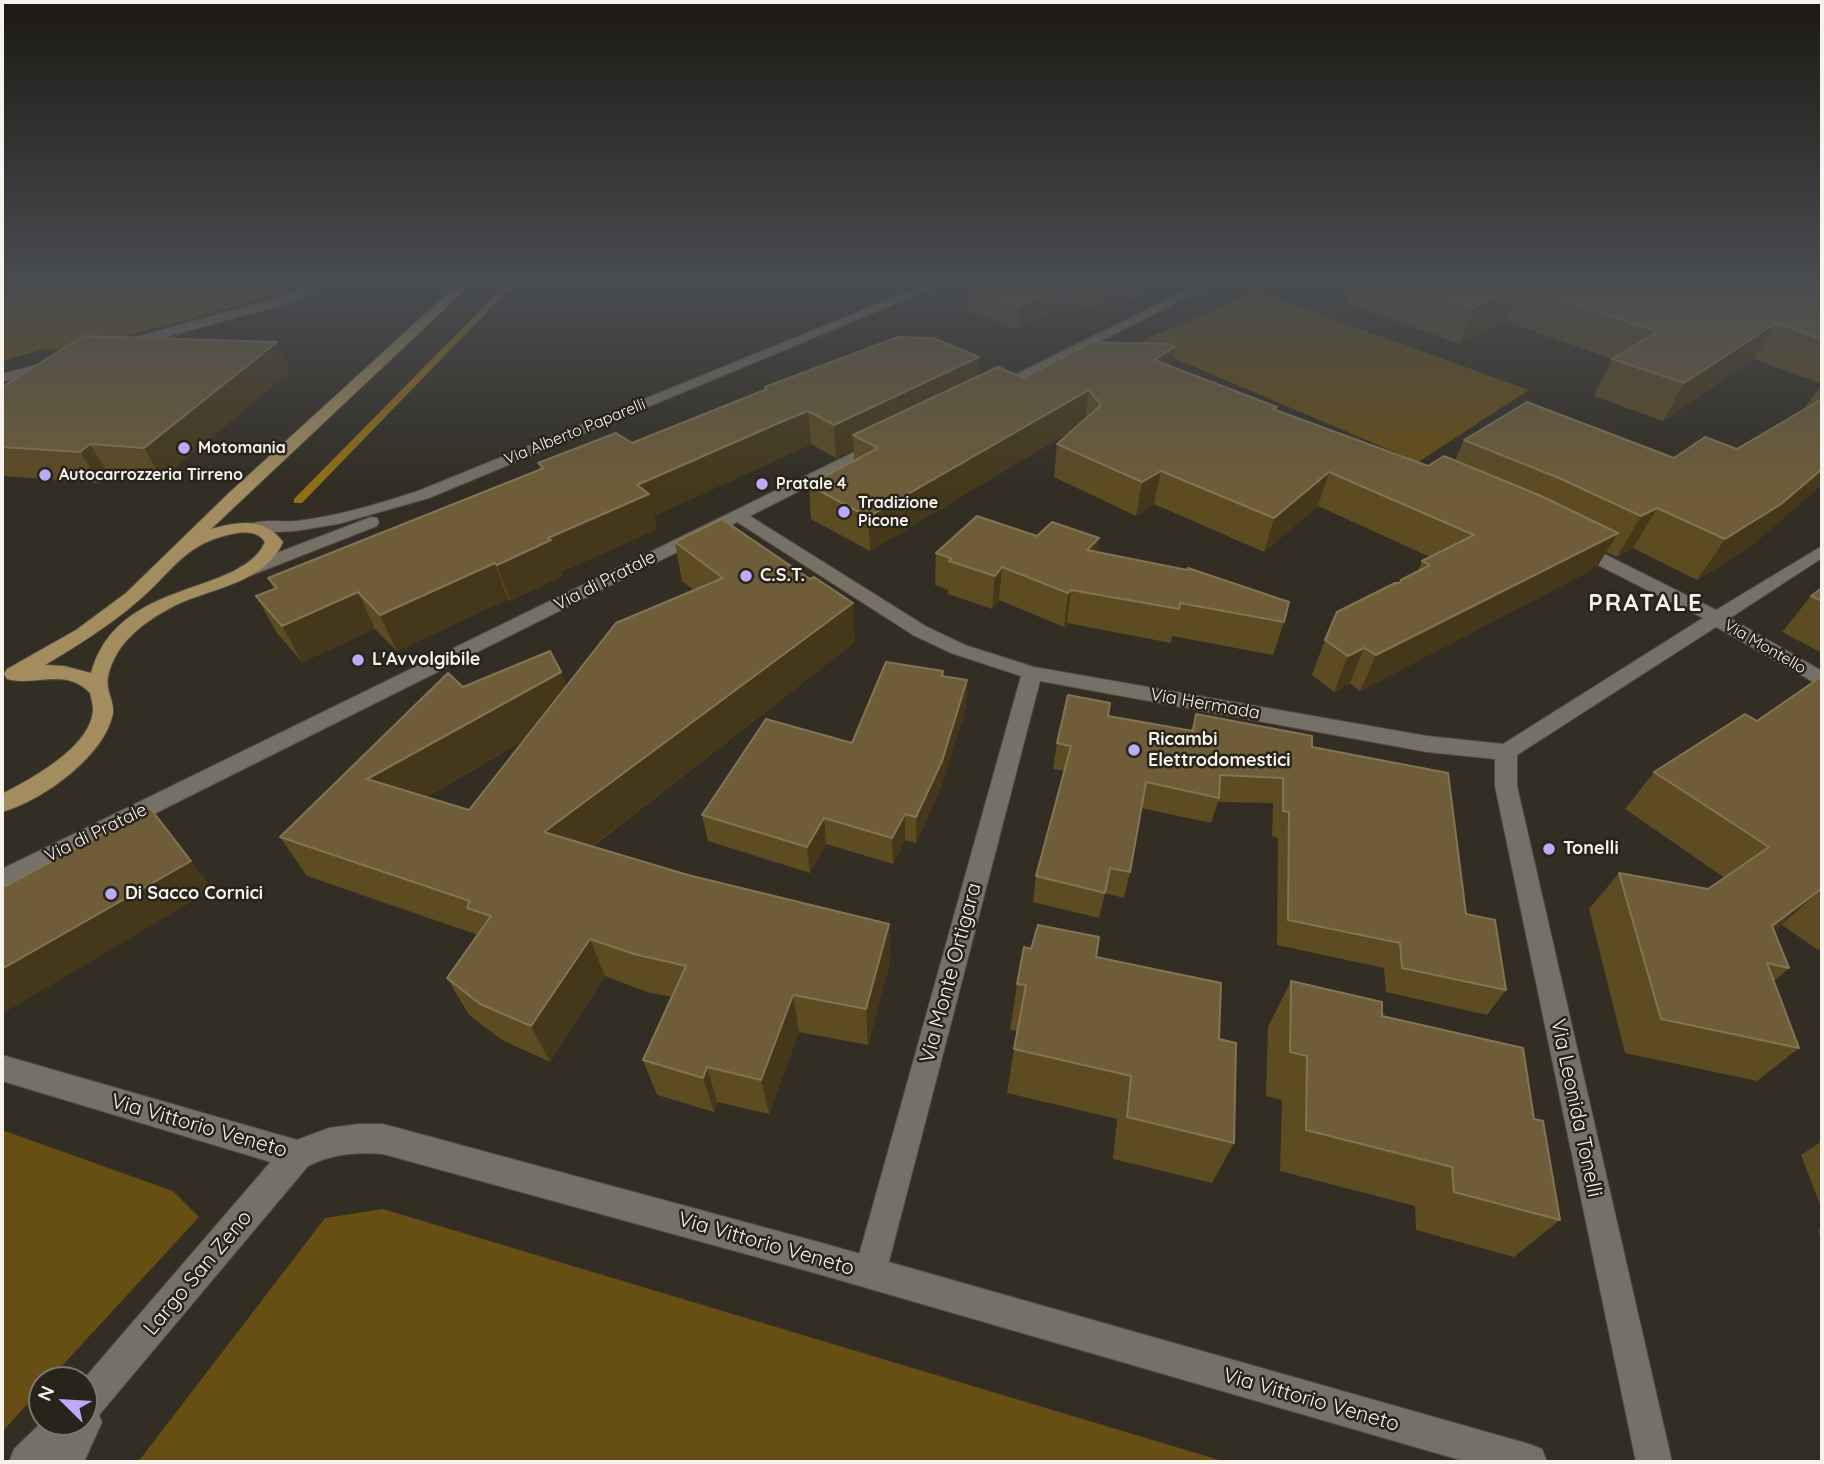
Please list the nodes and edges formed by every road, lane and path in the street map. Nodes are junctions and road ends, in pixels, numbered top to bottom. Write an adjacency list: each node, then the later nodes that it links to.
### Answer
1 (392, 352): 9 (main road)
2 (770, 352): 8 (street, Via Alberto Paparelli)
3 (1067, 352): 6 (street)
4 (69, 360): 5 (street)
5 (2, 378)
6 (971, 400)
7 (897, 436): 10 (street, Via di Pratale)
8 (446, 485): 11 (street, Via Alberto Paparelli); 15 (street, Via Alberto Paparelli)
9 (236, 495): 11 (main road); 13 (main road)
10 (737, 515): 17 (street, Via Hermada); 23 (street, Via di Pratale)
11 (253, 528): 13 (main road); 15 (main road)
12 (1567, 542): 16 (street, Via Montello)
13 (183, 549): 18 (main road)
14 (1822, 551): 16 (street)
15 (246, 571): 20 (main road)
16 (1716, 618): 19 (street, Via Montello); 21 (street)
17 (1032, 673): 21 (street, Via Hermada); 26 (street, Via Monte Ortigara)
18 (8, 675): 20 (main road)
19 (1822, 680)
20 (97, 687): 22 (main road)
21 (1506, 752): 33 (street, Via Leonida Tonelli)
22 (2, 804)
23 (2, 880)
24 (2, 1068): 25 (street, Via Vittorio Veneto)
25 (297, 1154): 26 (street, Via Vittorio Veneto); 27 (street, Largo San Zeno)
26 (870, 1273): 32 (street, Via Vittorio Veneto)
27 (98, 1397)
28 (53, 1436): 30 (street)
29 (76, 1436): 31 (street, Largo San Zeno)
30 (27, 1462)
31 (65, 1462)
32 (1529, 1462)
33 (1654, 1462)

